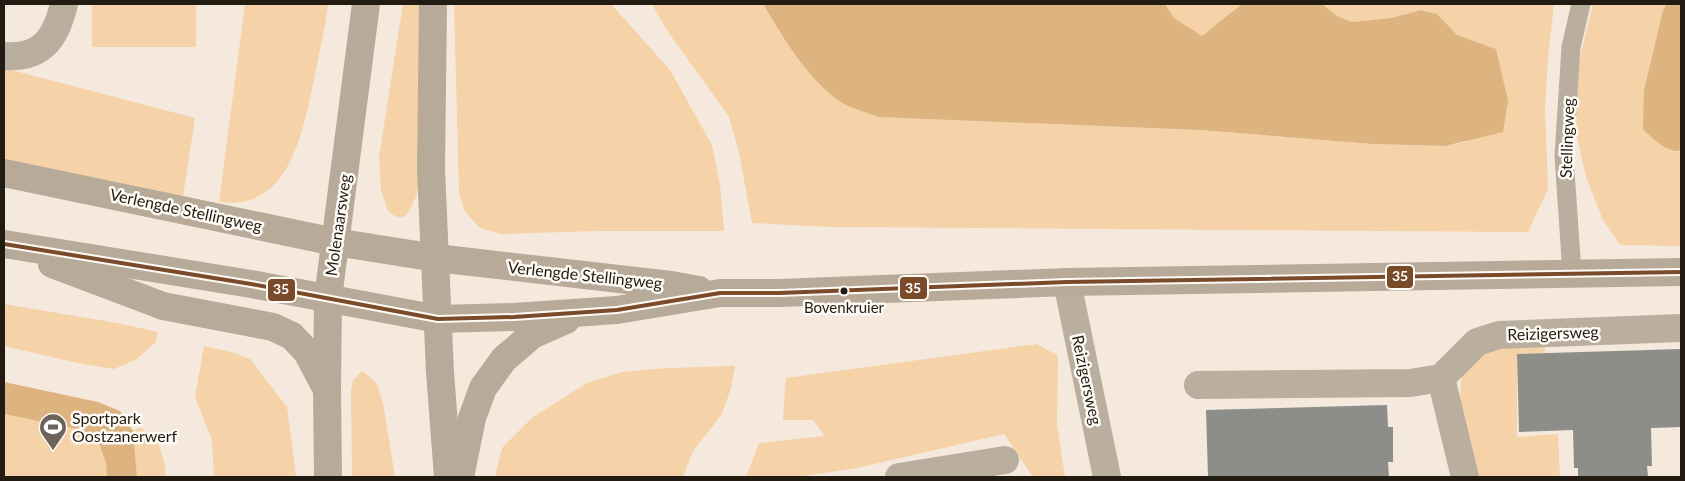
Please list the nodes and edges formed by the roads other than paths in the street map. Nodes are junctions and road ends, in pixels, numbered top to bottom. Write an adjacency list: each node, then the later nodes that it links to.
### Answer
1 (64, 4): 5 (street)
2 (366, 4): 7 (street, Molenaarsweg)
3 (433, 4): 9 (street)
4 (1581, 4): 11 (lane, Stellingweg)
5 (4, 56)
6 (4, 173): 7 (street, Verlengde Stellingweg)
7 (335, 242): 9 (street, Verlengde Stellingweg); 14 (street, Molenaarsweg)
8 (4, 245): 14 (street, Verlengde Stellingweg); 20 (street)
9 (436, 258): 13 (street, Verlengde Stellingweg); 16 (street)
10 (1681, 272): 11 (street)
11 (1572, 273): 12 (street)
12 (1067, 282): 13 (street); 26 (street, Reizigersweg)
13 (720, 293): 15 (street, Verlengde Stellingweg)
14 (328, 298): 16 (street, Verlengde Stellingweg); 20 (street, Molenaarsweg)
15 (586, 312): 16 (street, Verlengde Stellingweg); 24 (street)
16 (438, 319): 23 (street)
17 (1681, 328): 18 (street, Reizigersweg)
18 (1441, 378): 19 (street); 27 (street)
19 (1198, 385)
20 (327, 390): 22 (street, Molenaarsweg)
21 (1005, 460): 25 (street)
22 (328, 477)
23 (448, 477)
24 (460, 477)
25 (899, 477)
26 (1107, 477)
27 (1464, 477)

